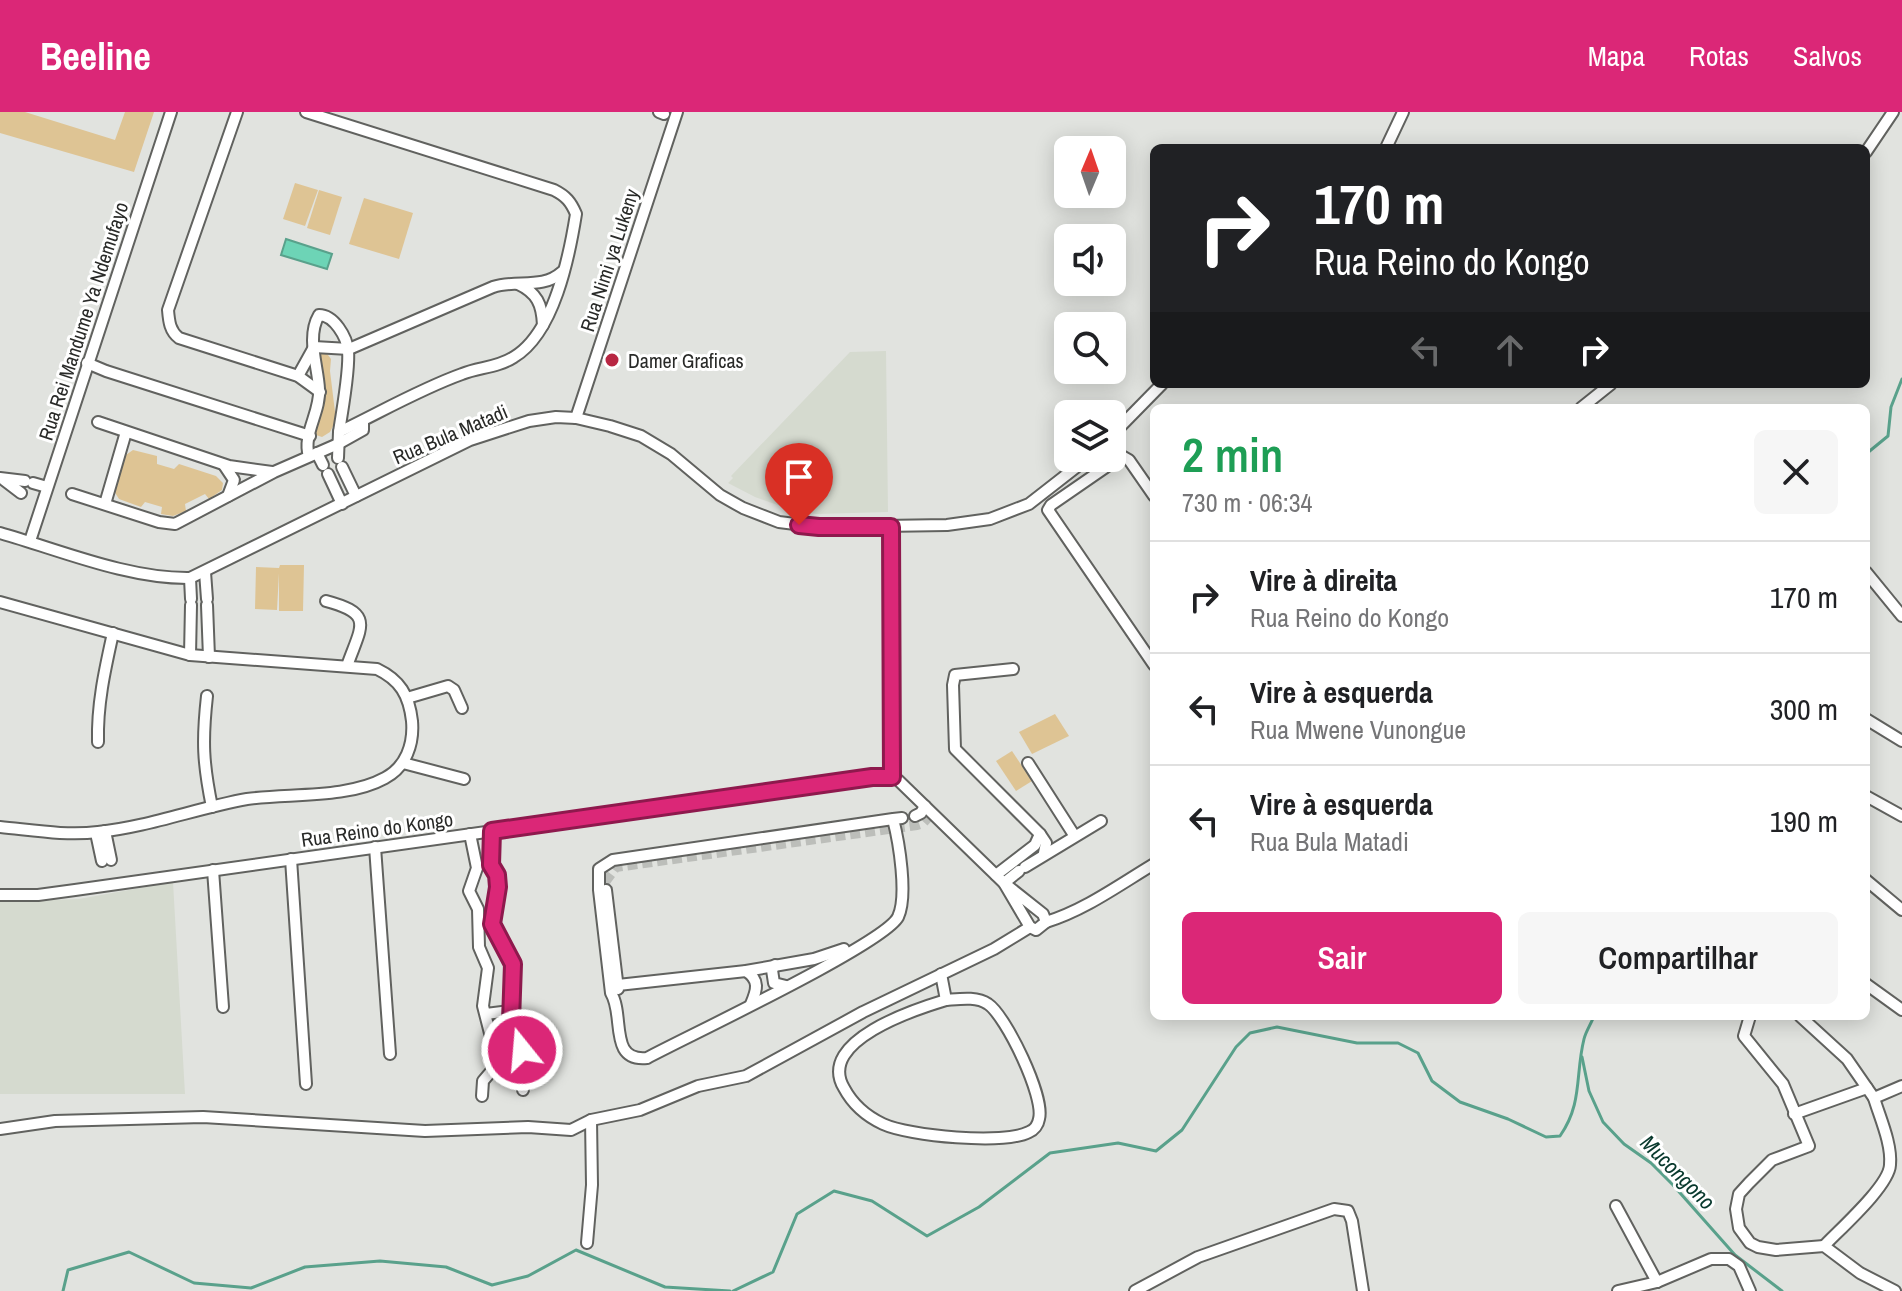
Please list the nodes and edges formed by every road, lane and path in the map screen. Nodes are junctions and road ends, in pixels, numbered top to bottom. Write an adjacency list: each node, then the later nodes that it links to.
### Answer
1 (171, 112): 14 (street, Rua Rei Mandume Ya Ndemufayo)
2 (237, 112): 15 (street)
3 (306, 112): 9 (street)
4 (677, 112): 20 (street, Rua Nimi ya Lukeny)
5 (1403, 112): 7 (street)
6 (1893, 112): 8 (street)
7 (1388, 144)
8 (1870, 146)
9 (562, 272): 10 (street); 11 (street)
10 (516, 283): 11 (street); 13 (street)
11 (543, 328): 21 (street)
12 (314, 347): 13 (street); 13 (street); 15 (street); 18 (street)
13 (349, 349): 25 (street)
14 (87, 363): 26 (street); 35 (street, Rua Rei Mandume Ya Ndemufayo)
15 (298, 376): 18 (street)
16 (1158, 388): 22 (street)
17 (1606, 388): 19 (street)
18 (320, 392): 26 (street)
19 (1586, 404)
20 (576, 418): 38 (street, Rua Bula Matadi); 43 (street, Rua Bula Matadi)
21 (363, 421): 25 (street); 27 (street)
22 (1126, 421)
23 (98, 422): 24 (street)
24 (126, 432): 29 (street); 41 (street)
25 (339, 432): 27 (street)
26 (310, 436): 28 (street)
27 (338, 444): 28 (street); 38 (street)
28 (313, 454): 30 (street); 42 (street)
29 (222, 464): 30 (street); 39 (street)
30 (274, 472): 39 (street)
31 (1073, 472): 43 (street, Rua Bula Matadi)
32 (1075, 472): 34 (street)
33 (2, 479): 35 (street); 40 (street)
34 (1084, 485): 36 (street); 59 (street)
35 (47, 487): 40 (street, Rua Rei Mandume Ya Ndemufayo)
36 (1150, 490)
37 (72, 494): 41 (street)
38 (356, 496): 42 (street, Rua Bula Matadi)
39 (226, 498): 41 (street)
40 (42, 501): 45 (street, Rua Rei Mandume Ya Ndemufayo)
41 (105, 504)
42 (342, 504): 46 (street, Rua Bula Matadi)
43 (891, 527): 70 (street)
44 (0, 533): 45 (street, Rua Bula Matadi)
45 (30, 541): 48 (street, Rua Bula Matadi)
46 (205, 572): 48 (street, Rua Bula Matadi); 50 (street)
47 (1870, 577): 53 (street)
48 (190, 578): 49 (street)
49 (191, 599): 50 (street); 55 (street)
50 (207, 600): 56 (street)
51 (326, 601): 60 (street)
52 (0, 602): 54 (street)
53 (1902, 616)
54 (113, 633): 57 (street); 67 (street)
55 (190, 642): 56 (street); 57 (street)
56 (209, 642): 58 (street)
57 (190, 655): 58 (street)
58 (209, 657): 60 (street)
59 (1150, 659)
60 (347, 666): 63 (street)
61 (1013, 669): 83 (street)
62 (207, 696): 74 (street)
63 (407, 698): 64 (street); 68 (street)
64 (462, 708)
65 (1870, 721): 66 (street)
66 (1902, 741)
67 (98, 742)
68 (403, 763): 71 (street); 74 (street)
69 (1028, 763): 84 (street)
70 (892, 777): 73 (street); 80 (street, Rua Reino do Kongo)
71 (464, 779)
72 (1870, 798): 76 (street)
73 (925, 806): 75 (street); 94 (street)
74 (212, 807): 81 (street)
75 (915, 816)
76 (1902, 816)
77 (894, 819): 102 (street); 106 (street); 108 (street)
78 (1101, 821): 84 (street)
79 (0, 827): 81 (street)
80 (492, 831): 82 (street, Rua Reino do Kongo); 89 (street)
81 (101, 832): 97 (street)
82 (470, 834): 85 (street, Rua Reino do Kongo); 91 (street)
83 (1040, 834): 86 (street); 87 (street)
84 (1074, 835): 86 (street)
85 (375, 847): 88 (street, Rua Reino do Kongo); 117 (street)
86 (1044, 853): 92 (street)
87 (1019, 856): 92 (street); 94 (street)
88 (291, 859): 93 (street, Rua Reino do Kongo); 120 (street)
89 (491, 865): 91 (street); 113 (street)
90 (1150, 866): 100 (street)
91 (477, 868): 114 (street)
92 (1024, 868): 94 (street)
93 (213, 870): 97 (street, Rua Reino do Kongo); 111 (street)
94 (1000, 879): 100 (street); 101 (street)
95 (605, 882): 105 (street)
96 (1870, 883): 99 (street)
97 (111, 885): 98 (street, Rua Reino do Kongo)
98 (0, 895)
99 (1902, 910)
100 (1046, 922): 101 (street)
101 (1030, 927): 104 (street)
102 (775, 965): 103 (street); 106 (street)
103 (746, 971): 105 (street); 110 (street)
104 (941, 974): 109 (street); 127 (street)
105 (618, 985): 108 (street)
106 (786, 986): 110 (street)
107 (1870, 987): 112 (street)
108 (615, 998): 110 (street)
109 (946, 1000): 109 (street)
110 (751, 1004)
111 (223, 1007)
112 (1902, 1010)
113 (510, 1011): 114 (street); 119 (street)
114 (486, 1014): 118 (street)
115 (1749, 1020): 126 (street)
116 (1804, 1020): 122 (street)
117 (390, 1054)
118 (494, 1068): 119 (street); 124 (street)
119 (514, 1068): 123 (street)
120 (306, 1084)
121 (1902, 1086): 125 (street)
122 (1867, 1088): 125 (street); 126 (street)
123 (523, 1090)
124 (482, 1096)
125 (1874, 1098): 131 (street)
126 (1794, 1114): 131 (street)
127 (591, 1120): 128 (street); 130 (street)
128 (0, 1129)
129 (1616, 1206): 132 (street)
130 (587, 1243)
131 (1824, 1246): 138 (street)
132 (1657, 1282): 133 (street); 137 (street)
133 (1646, 1288): 136 (street)
134 (1135, 1291): 135 (street)
135 (1363, 1291)
136 (1618, 1291)
137 (1750, 1291)
138 (1895, 1291)

